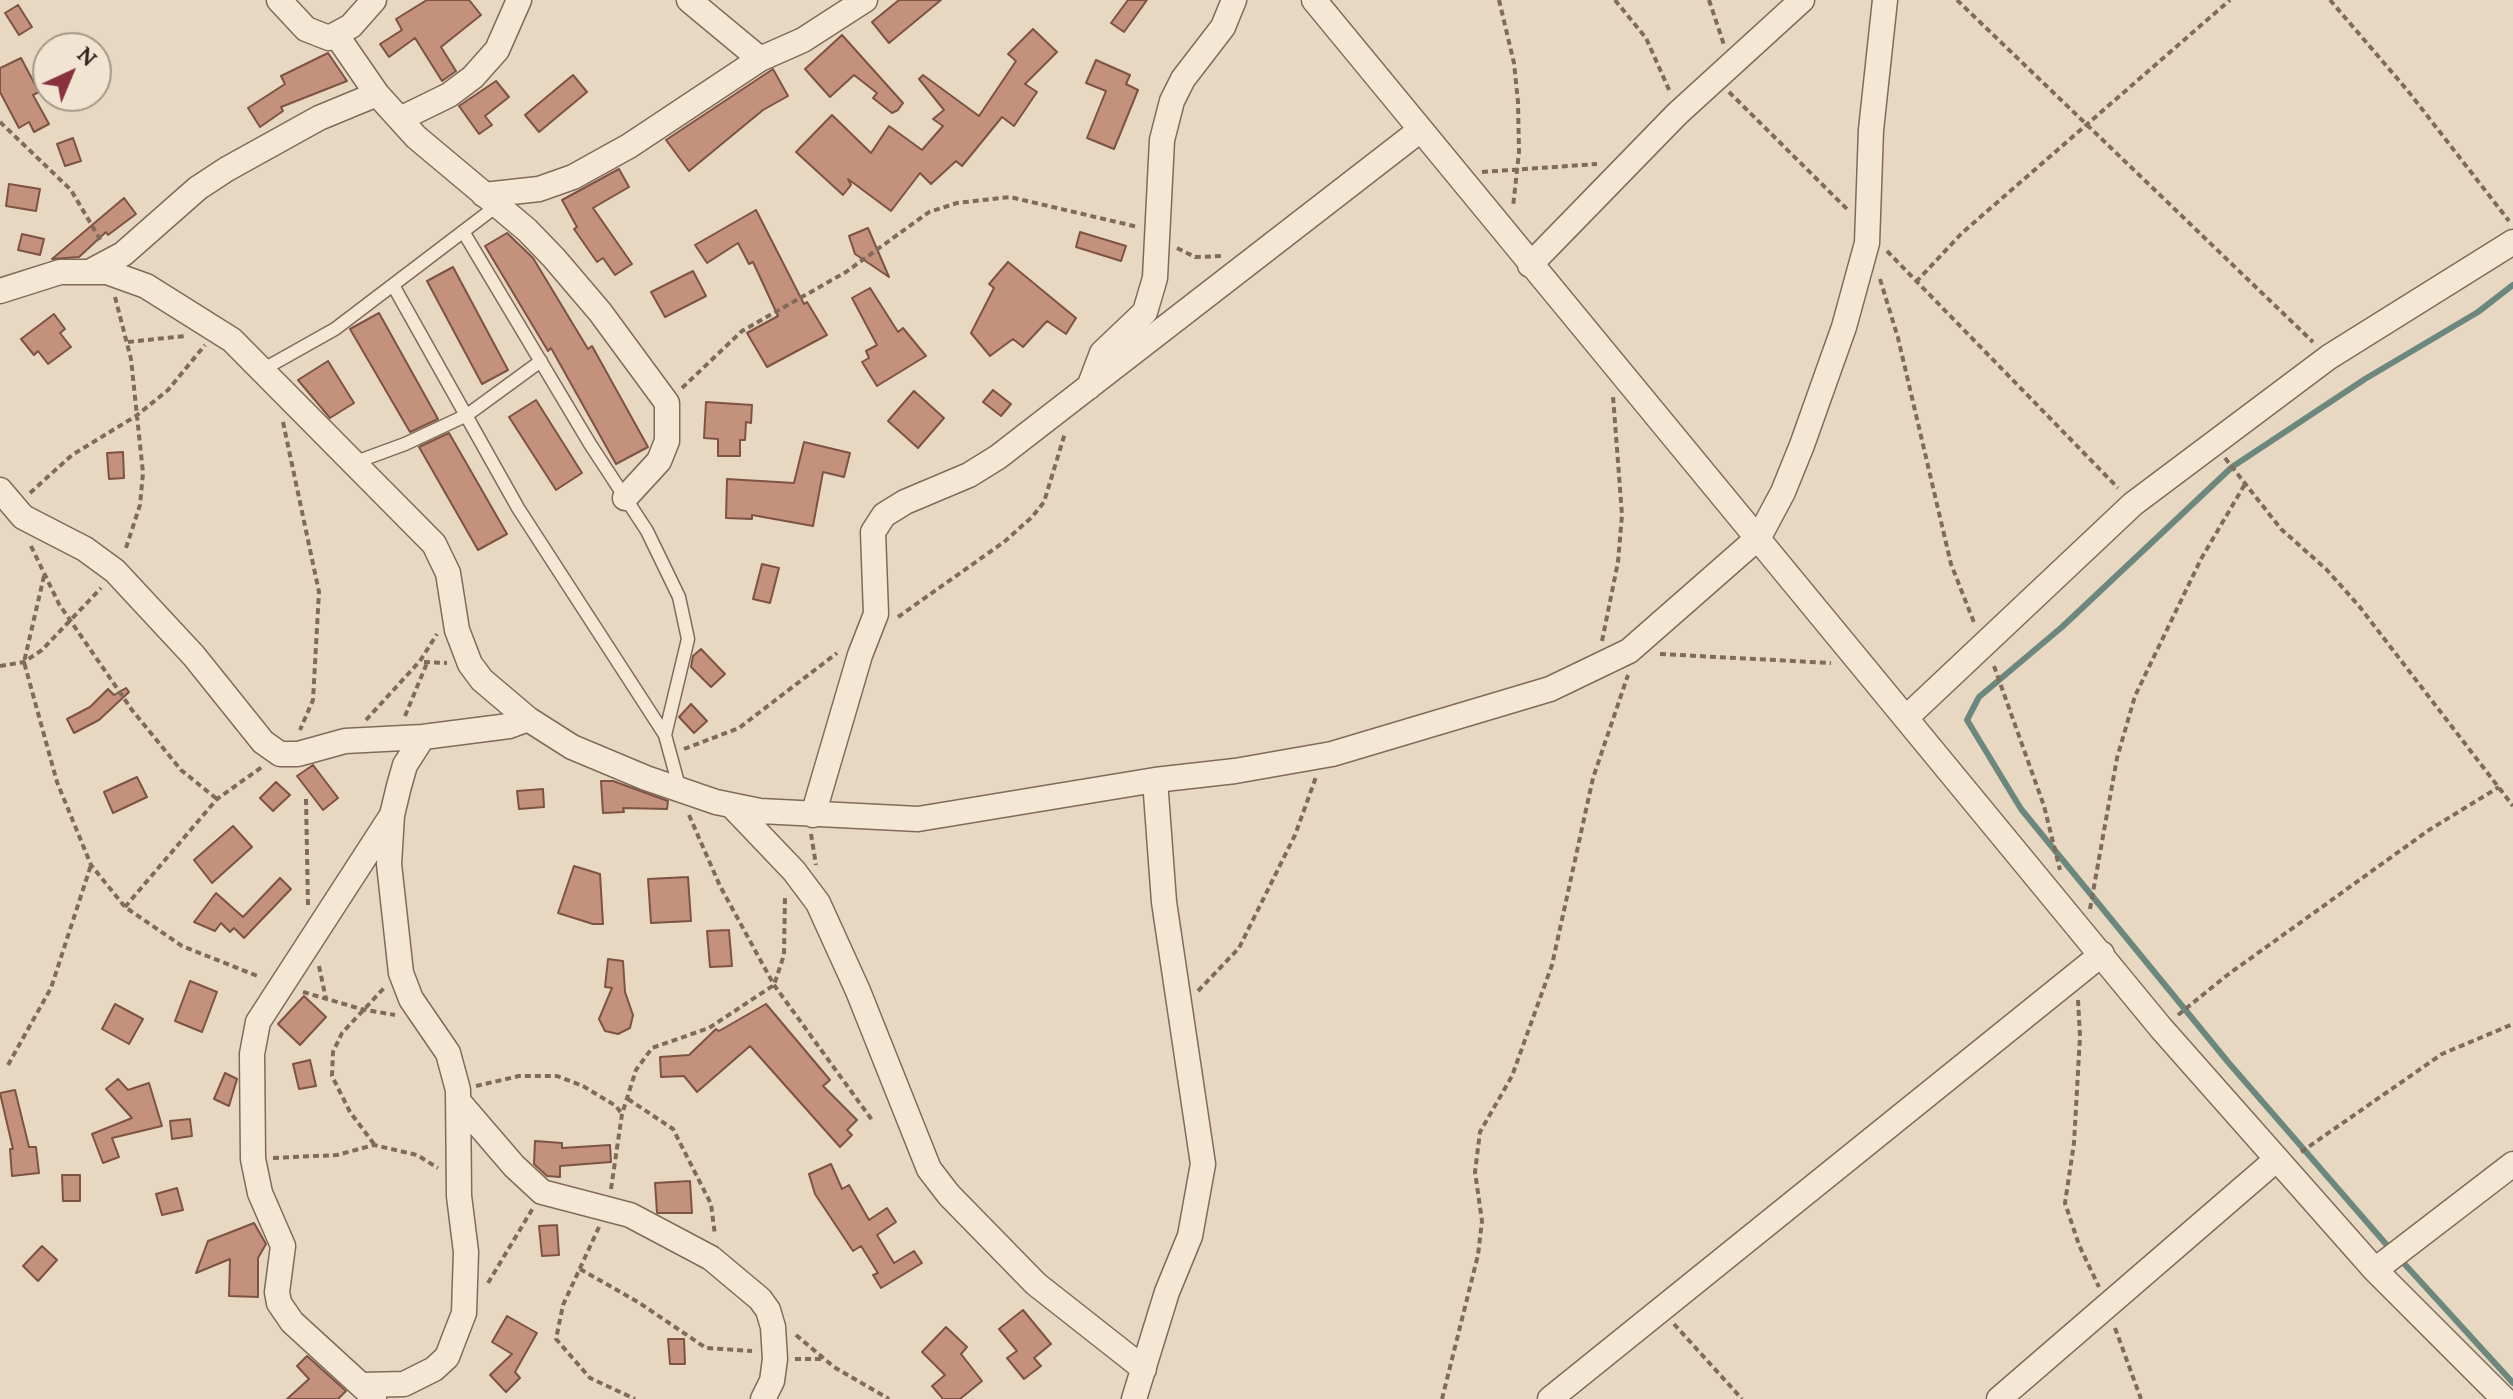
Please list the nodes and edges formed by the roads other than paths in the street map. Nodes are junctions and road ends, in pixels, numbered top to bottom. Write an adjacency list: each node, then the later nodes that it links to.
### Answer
1 (279, 0): 10 (street)
2 (374, 0): 10 (street)
3 (519, 0): 13 (street)
4 (689, 0): 11 (street)
5 (865, 0): 11 (street)
6 (1234, 0): 24 (street)
7 (1314, 0): 14 (street)
8 (1802, 0): 18 (street)
9 (1885, 0): 29 (street)
10 (337, 36): 12 (street)
11 (760, 59): 15 (street)
12 (377, 94): 13 (street); 19 (street)
13 (400, 119): 15 (street)
14 (1419, 131): 18 (street); 24 (street)
15 (491, 200): 16 (lane); 27 (street)
16 (464, 233): 20 (lane); 22 (lane)
17 (2513, 242): 30 (street)
18 (1530, 265): 29 (street)
19 (104, 268): 21 (street); 23 (street)
20 (394, 287): 23 (lane); 25 (lane)
21 (0, 291)
22 (541, 361): 25 (lane); 27 (lane)
23 (268, 376): 26 (street)
24 (1081, 394): 38 (street)
25 (467, 415): 26 (lane); 32 (lane)
26 (356, 462): 31 (street)
27 (625, 498): 32 (lane)
28 (12, 505): 33 (street)
29 (1759, 537): 30 (street); 34 (street)
30 (1908, 716): 39 (street)
31 (528, 719): 33 (street); 35 (street)
32 (665, 735): 35 (lane)
33 (412, 737): 37 (street)
34 (1155, 780): 38 (street); 44 (street)
35 (680, 790): 36 (street)
36 (732, 806): 38 (street); 44 (street)
37 (392, 815): 40 (street); 46 (street)
38 (813, 815)
39 (2102, 954): 41 (street); 50 (street)
40 (458, 1096): 45 (street); 48 (street)
41 (2277, 1159): 43 (street); 51 (street)
42 (2513, 1164): 43 (street)
43 (2375, 1270): 52 (street)
44 (1144, 1369): 49 (street)
45 (427, 1374): 46 (street); 47 (street)
46 (370, 1392)
47 (422, 1399)
48 (763, 1399)
49 (1134, 1399)
50 (1550, 1399)
51 (1999, 1399)
52 (2504, 1399)

